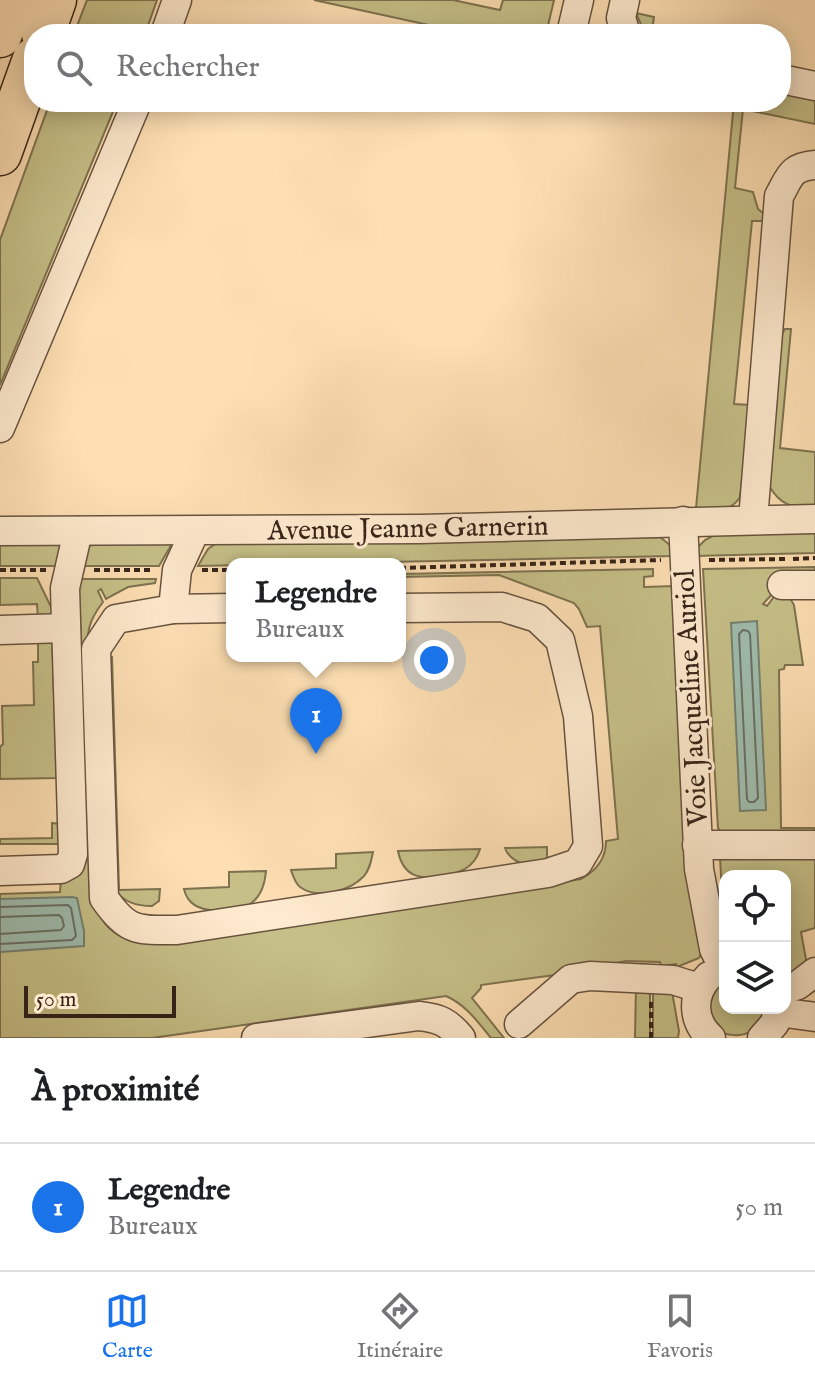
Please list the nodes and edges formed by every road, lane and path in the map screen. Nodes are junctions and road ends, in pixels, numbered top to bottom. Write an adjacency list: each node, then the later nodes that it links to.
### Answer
1 (13, 0): 10 (highway)
2 (55, 0): 6 (highway)
3 (177, 0): 7 (street)
4 (579, 0): 8 (street)
5 (625, 0): 9 (street)
6 (47, 24)
7 (169, 24)
8 (573, 24)
9 (623, 24)
10 (0, 36)
11 (791, 81): 12 (street)
12 (815, 86)
13 (24, 87): 15 (highway)
14 (133, 112): 17 (street)
15 (0, 154)
16 (815, 165): 19 (street)
17 (0, 428)
18 (815, 519): 19 (street, Avenue Jeanne Garnerin)
19 (753, 520): 20 (street, Avenue Jeanne Garnerin)
20 (683, 521): 23 (street, Avenue Jeanne Garnerin); 25 (street, Voie Jacqueline Auriol)
21 (0, 531): 22 (street, Avenue Jeanne Garnerin)
22 (78, 531): 23 (street, Avenue Jeanne Garnerin); 28 (street)
23 (195, 531): 29 (street)
24 (815, 558): 25 (path)
25 (684, 560): 26 (path); 38 (street, Voie Jacqueline Auriol)
26 (406, 568)
27 (0, 570): 28 (path)
28 (68, 570): 29 (path); 36 (street)
29 (177, 570): 30 (path); 35 (street)
30 (226, 570)
31 (782, 585): 32 (street)
32 (815, 585)
33 (226, 608): 35 (street)
34 (406, 608): 35 (street)
35 (173, 609)
36 (66, 628): 37 (street); 40 (street)
37 (0, 630)
38 (697, 845): 39 (street); 41 (street, Voie Jacqueline Auriol)
39 (815, 845)
40 (0, 871)
41 (719, 958)
42 (719, 969): 45 (street)
43 (815, 972): 46 (street)
44 (652, 979): 45 (street); 50 (street); 54 (path)
45 (699, 988): 55 (street)
46 (791, 992)
47 (791, 1007): 49 (street)
48 (777, 1014): 56 (street)
49 (815, 1017)
50 (519, 1024)
51 (296, 1035): 52 (street); 53 (street)
52 (256, 1038)
53 (461, 1038)
54 (651, 1038)
55 (711, 1038)
56 (762, 1038)

